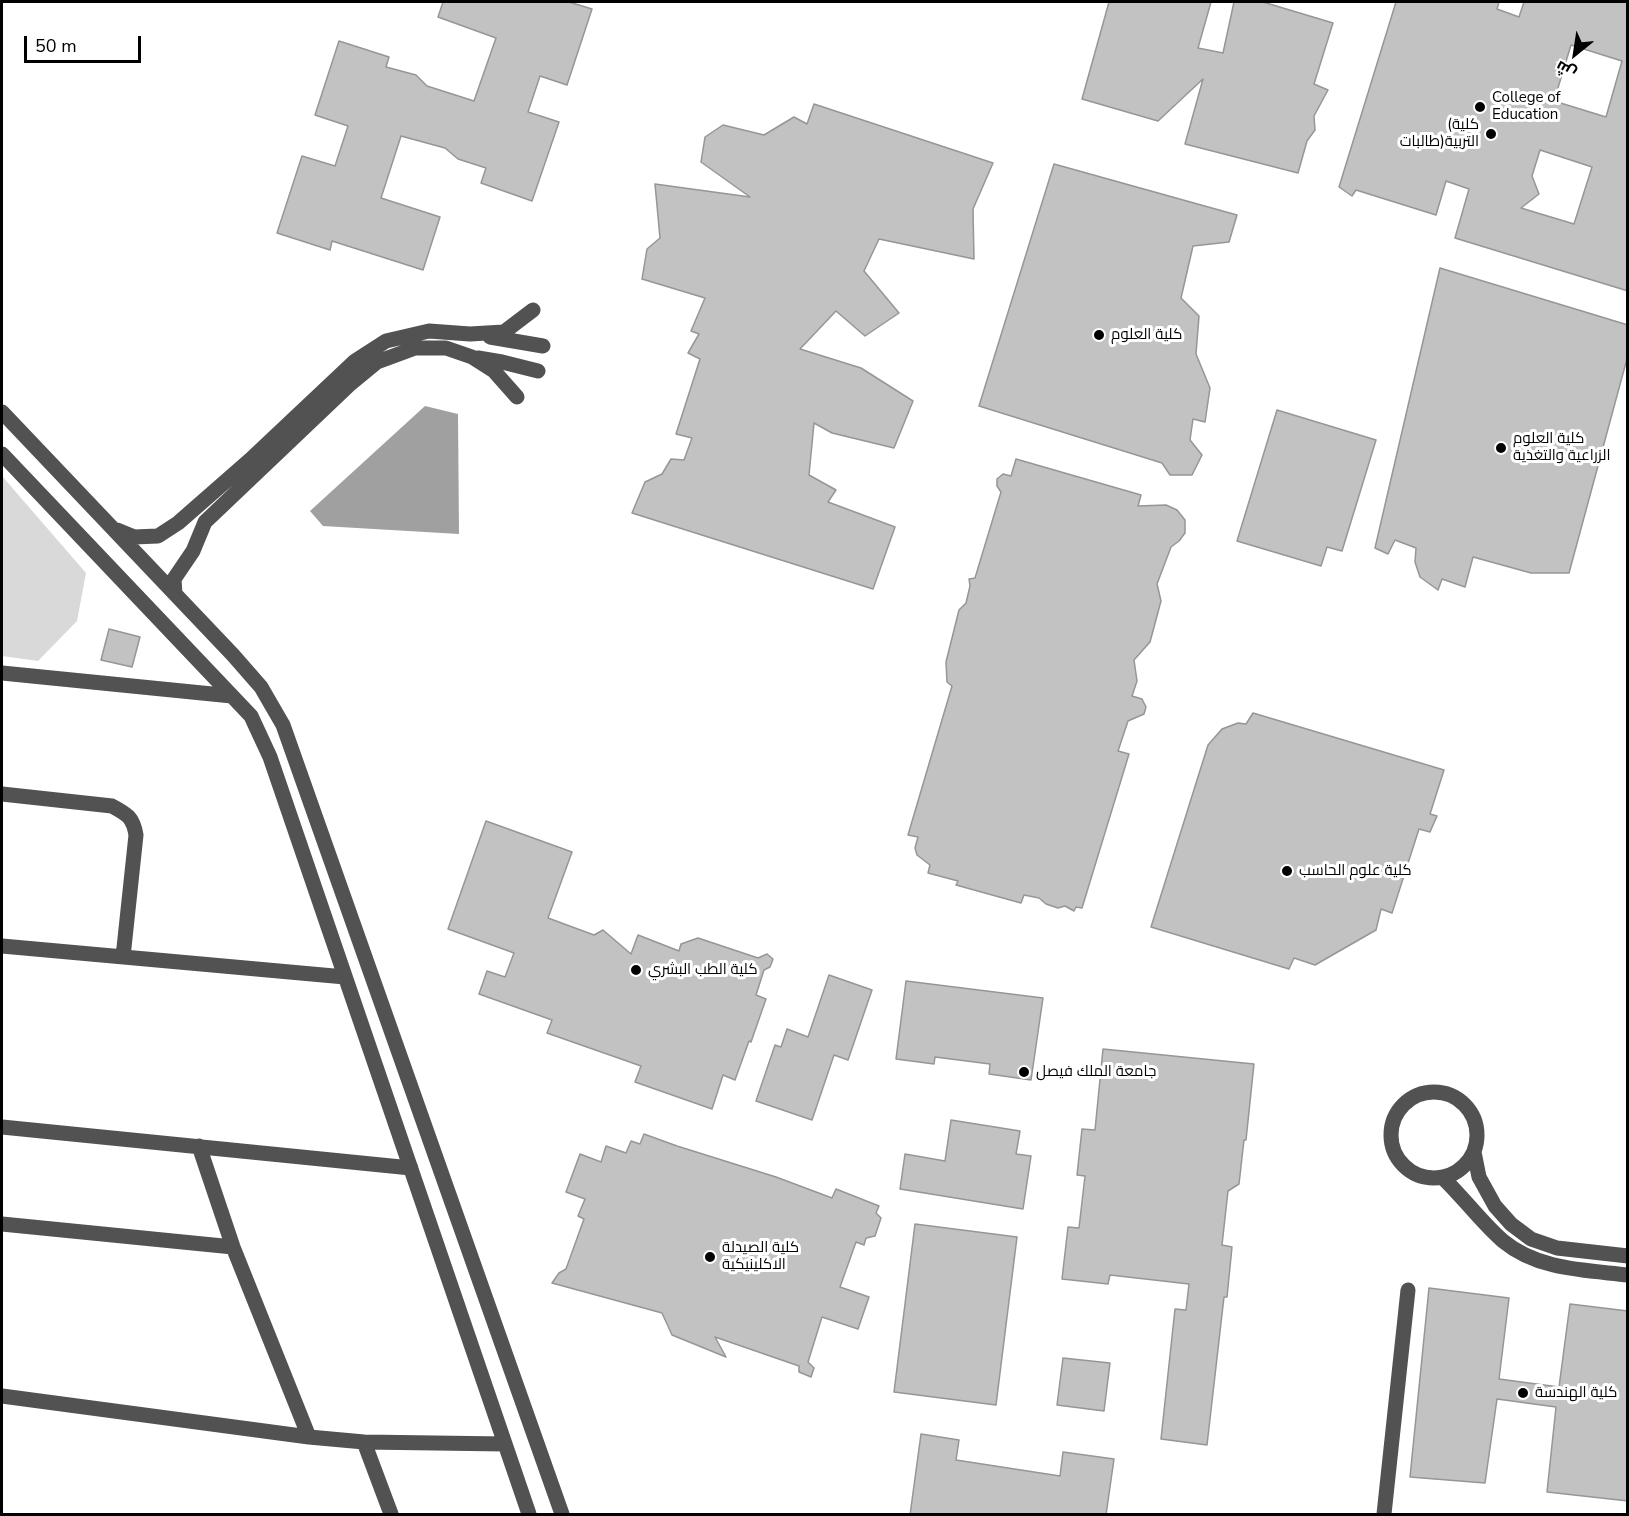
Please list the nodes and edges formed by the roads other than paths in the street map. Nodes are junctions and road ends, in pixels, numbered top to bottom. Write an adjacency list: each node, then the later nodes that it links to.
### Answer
1 (533, 310): 2 (street)
2 (474, 334): 3 (street); 9 (street)
3 (543, 346)
4 (472, 357): 5 (street); 6 (street); 10 (street)
5 (538, 371)
6 (517, 397)
7 (2, 412): 9 (street)
8 (2, 454): 12 (street)
9 (111, 527): 10 (street)
10 (175, 594): 33 (street)
11 (2, 673): 12 (street)
12 (232, 696): 16 (street)
13 (2, 794): 15 (street)
14 (2, 946): 15 (street)
15 (123, 957): 16 (street)
16 (345, 977): 20 (street)
17 (2, 1127): 18 (street)
18 (199, 1146): 20 (street); 23 (street)
19 (1474, 1152): 21 (street); 21 (street); 24 (street)
20 (411, 1168): 30 (street)
21 (1442, 1177): 25 (street)
22 (2, 1224): 23 (street)
23 (233, 1247): 28 (street)
24 (1628, 1256)
25 (1628, 1275)
26 (1408, 1290): 34 (street)
27 (2, 1396): 28 (street)
28 (309, 1437): 29 (street)
29 (364, 1442): 30 (street); 31 (street)
30 (505, 1444): 32 (street)
31 (391, 1515)
32 (529, 1515)
33 (562, 1515)
34 (1384, 1515)

